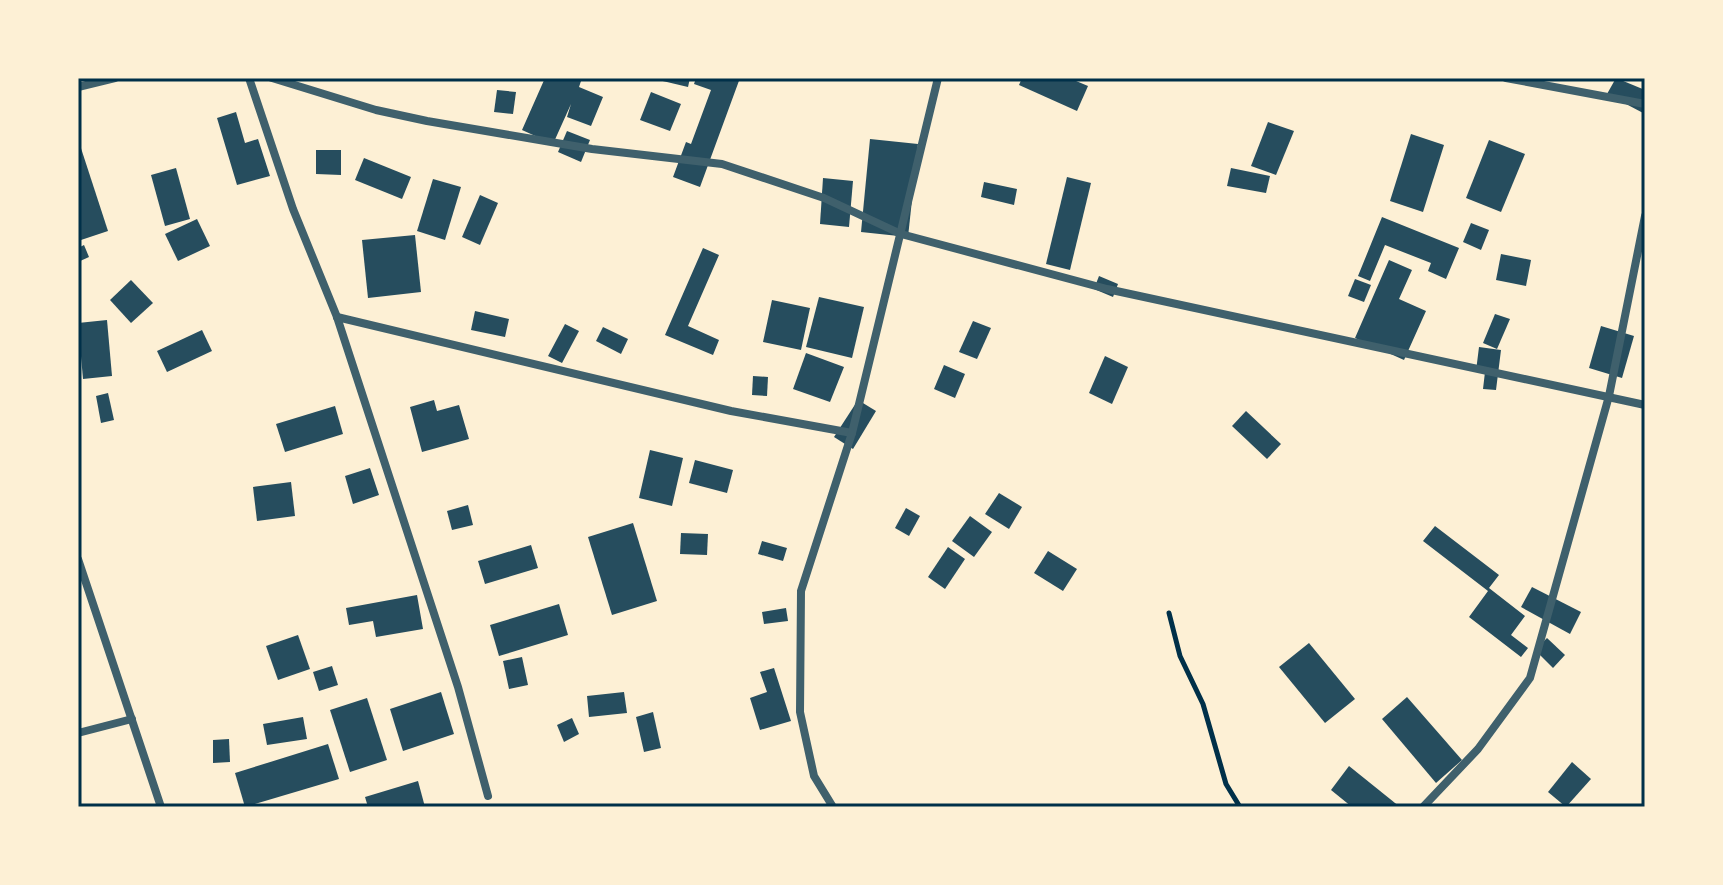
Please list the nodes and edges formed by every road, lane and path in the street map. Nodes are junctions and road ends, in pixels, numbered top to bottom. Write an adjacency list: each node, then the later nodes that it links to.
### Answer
1 (115, 78): 6 (street)
2 (249, 78): 10 (street)
3 (272, 78): 9 (street)
4 (938, 78): 9 (street)
5 (1506, 78): 7 (street)
6 (78, 87)
7 (1645, 104)
8 (1645, 216): 11 (street)
9 (901, 234): 11 (street); 13 (street)
10 (337, 317): 13 (street); 18 (street)
11 (1609, 396): 12 (street); 22 (street)
12 (1645, 405)
13 (852, 433): 20 (street)
14 (78, 559): 16 (street)
15 (1169, 613): 21 (path)
16 (132, 719): 17 (street); 19 (street)
17 (78, 733)
18 (488, 796)
19 (161, 807)
20 (833, 807)
21 (1240, 807)
22 (1423, 807)

